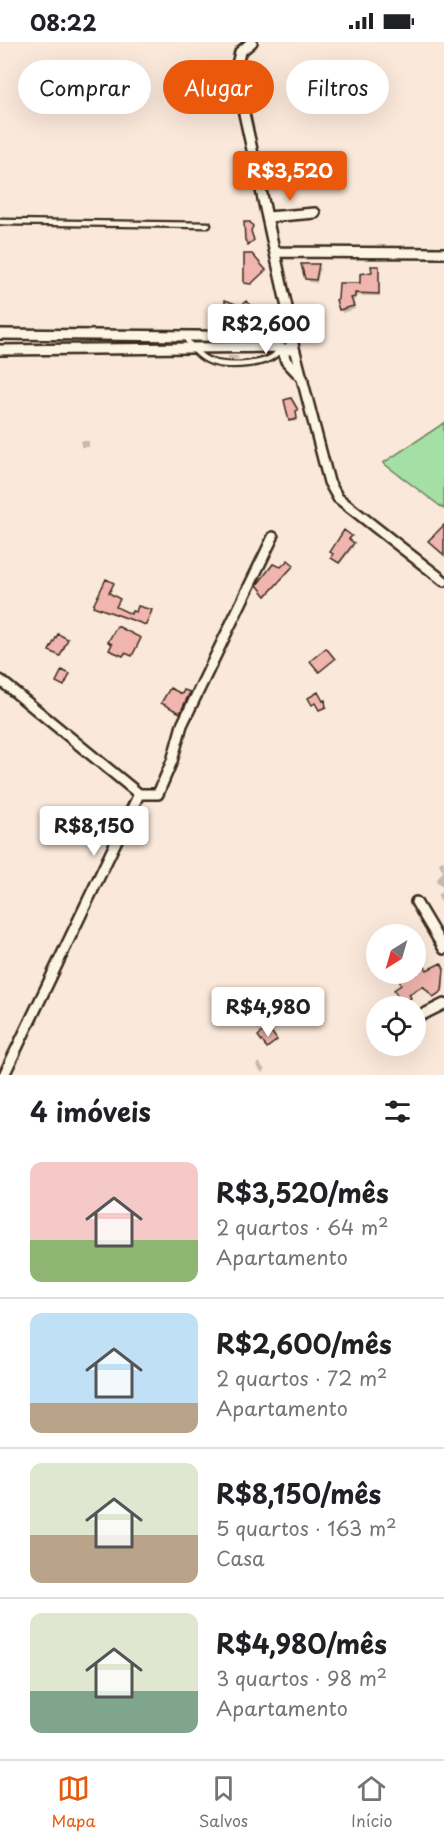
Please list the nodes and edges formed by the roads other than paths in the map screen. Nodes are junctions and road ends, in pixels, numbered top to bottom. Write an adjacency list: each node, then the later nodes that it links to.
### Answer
1 (252, 42): 3 (street)
2 (315, 213): 3 (street)
3 (268, 217): 6 (street)
4 (0, 222): 5 (lane)
5 (207, 225)
6 (276, 252): 7 (street); 12 (street)
7 (444, 253)
8 (2, 334): 9 (street); 16 (street)
9 (184, 336): 10 (street); 13 (lane)
10 (206, 336): 11 (street); 14 (lane)
11 (252, 337): 12 (street); 15 (street)
12 (283, 342): 13 (lane); 15 (street); 17 (street); 17 (street)
13 (190, 348): 14 (street); 16 (street)
14 (207, 348): 15 (street)
15 (250, 349)
16 (2, 350)
17 (305, 381): 19 (street)
18 (273, 537): 21 (street)
19 (444, 581)
20 (0, 680): 21 (street)
21 (139, 794): 26 (street)
22 (416, 902): 23 (street)
23 (444, 949)
24 (444, 1004): 25 (street)
25 (426, 1013)
26 (4, 1075)

